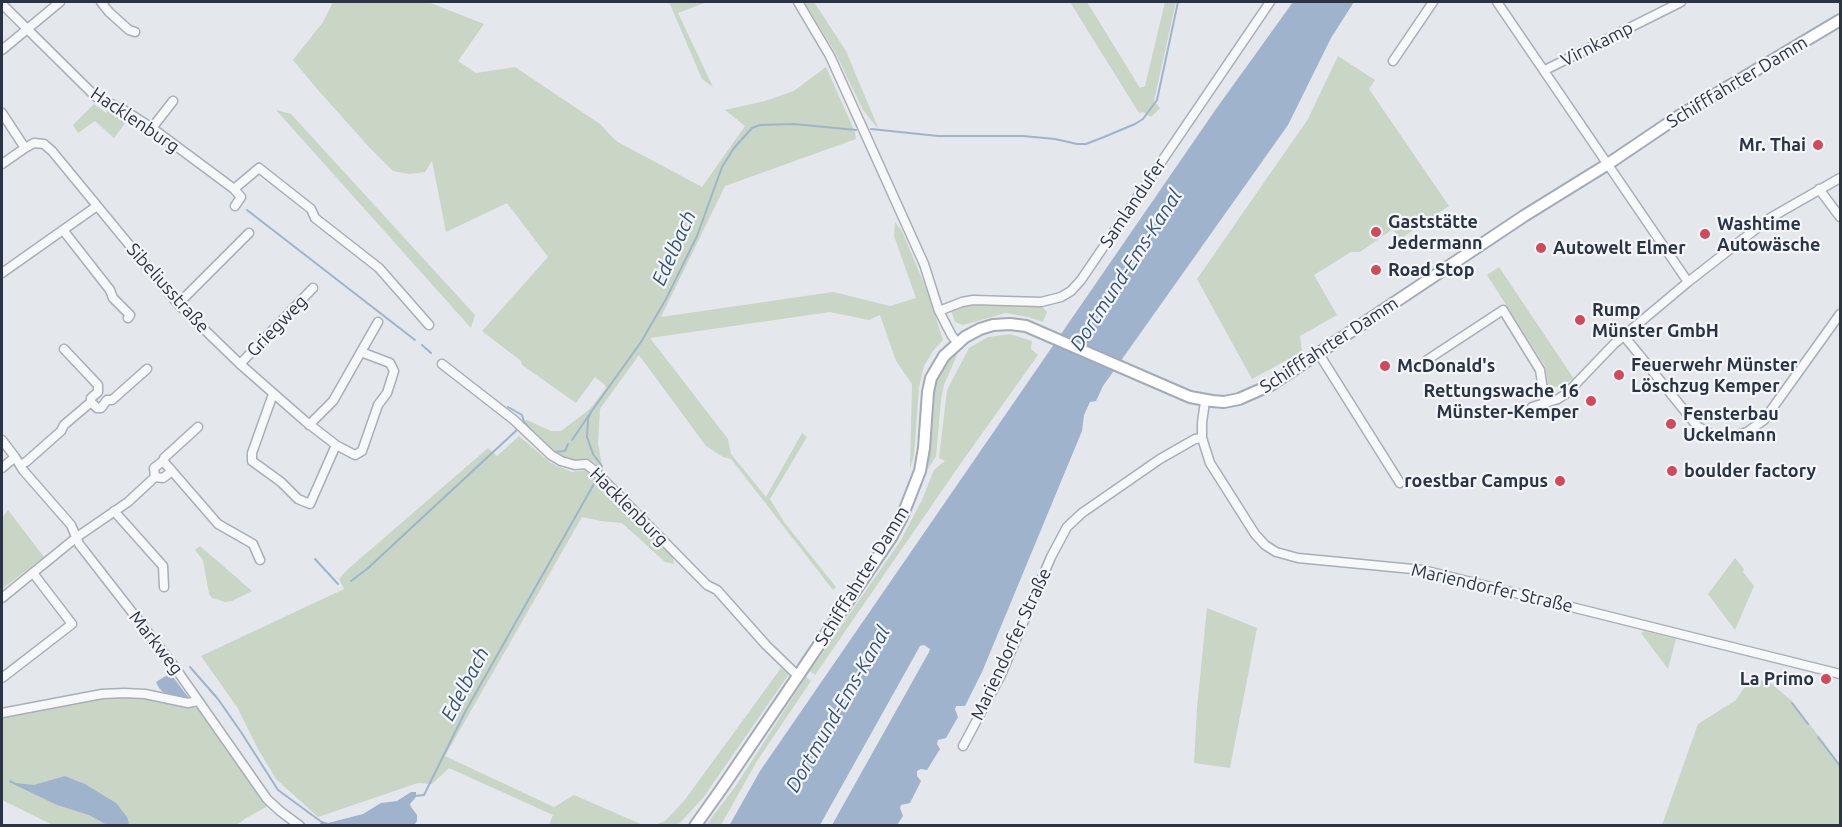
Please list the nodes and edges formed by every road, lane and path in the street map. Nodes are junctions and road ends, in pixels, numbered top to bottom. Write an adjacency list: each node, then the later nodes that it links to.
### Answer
1 (60, 2): 10 (street)
2 (101, 2): 11 (street)
3 (798, 2): 33 (street)
4 (1270, 2): 33 (street, Samlandufer)
5 (1433, 2): 13 (street)
6 (1497, 2): 14 (street)
7 (1681, 2): 14 (street, Virnkamp)
8 (2, 4): 10 (street, Hacklenburg)
9 (1840, 20): 20 (main road, Schifffahrter Damm)
10 (27, 29): 12 (street); 17 (street, Hacklenburg)
11 (135, 32)
12 (2, 50)
13 (1393, 62)
14 (1545, 70): 20 (street)
15 (172, 101): 17 (street)
16 (2, 113): 18 (street)
17 (152, 128): 22 (street, Hacklenburg)
18 (25, 148): 19 (street); 24 (street, Sibeliusstraße)
19 (2, 164)
20 (1608, 164): 30 (street); 42 (main road, Schifffahrter Damm)
21 (1840, 178): 23 (street)
22 (234, 189): 25 (street); 37 (street)
23 (1819, 189): 26 (street); 30 (street)
24 (96, 206): 27 (street); 32 (street, Sibeliusstraße)
25 (235, 206)
26 (1840, 217)
27 (63, 230): 29 (street); 35 (street)
28 (249, 232): 32 (street)
29 (2, 273)
30 (1688, 282): 38 (street)
31 (313, 288): 44 (street, Griegweg)
32 (178, 304): 44 (street, Sibeliusstraße)
33 (939, 311): 39 (street)
34 (1840, 314): 38 (street)
35 (128, 318)
36 (378, 322): 41 (street)
37 (429, 325)
38 (1624, 336): 52 (street)
39 (957, 342): 50 (main road, Schifffahrter Damm); 72 (main road, Schifffahrter Damm)
40 (64, 349): 47 (street)
41 (361, 352): 54 (street); 58 (street, Sibeliusstraße)
42 (1319, 354): 50 (main road, Schifffahrter Damm); 64 (street)
43 (1427, 360): 52 (street)
44 (240, 364): 48 (street, Sibeliusstraße)
45 (442, 364): 72 (street, Hacklenburg)
46 (147, 369): 49 (street)
47 (99, 392): 49 (street); 51 (street)
48 (273, 394): 54 (street, Sibeliusstraße); 58 (street)
49 (107, 400): 51 (street)
50 (1205, 400): 56 (street, Mariendorfer Straße)
51 (91, 402): 59 (street)
52 (1545, 403): 53 (street)
53 (1532, 407)
54 (309, 425): 58 (street, Sibeliusstraße)
55 (198, 427): 60 (street)
56 (1202, 438): 71 (street, Mariendorfer Straße); 76 (street, Mariendorfer Straße)
57 (2, 440): 59 (street, Markweg)
58 (336, 445)
59 (18, 461): 61 (street); 66 (street, Markweg)
60 (163, 461): 62 (street); 63 (street)
61 (2, 468)
62 (171, 471): 63 (street); 67 (street)
63 (155, 477): 65 (street)
64 (1400, 483)
65 (114, 511): 66 (street); 69 (street)
66 (77, 537): 68 (street); 74 (street, Markweg)
67 (260, 560)
68 (33, 573): 70 (street); 73 (street)
69 (164, 587)
70 (2, 598)
71 (1840, 674)
72 (798, 676): 78 (main road, Schifffahrter Damm)
73 (2, 678)
74 (198, 701): 75 (street); 77 (street, Markweg)
75 (2, 713)
76 (963, 746)
77 (300, 825)
78 (695, 825)

